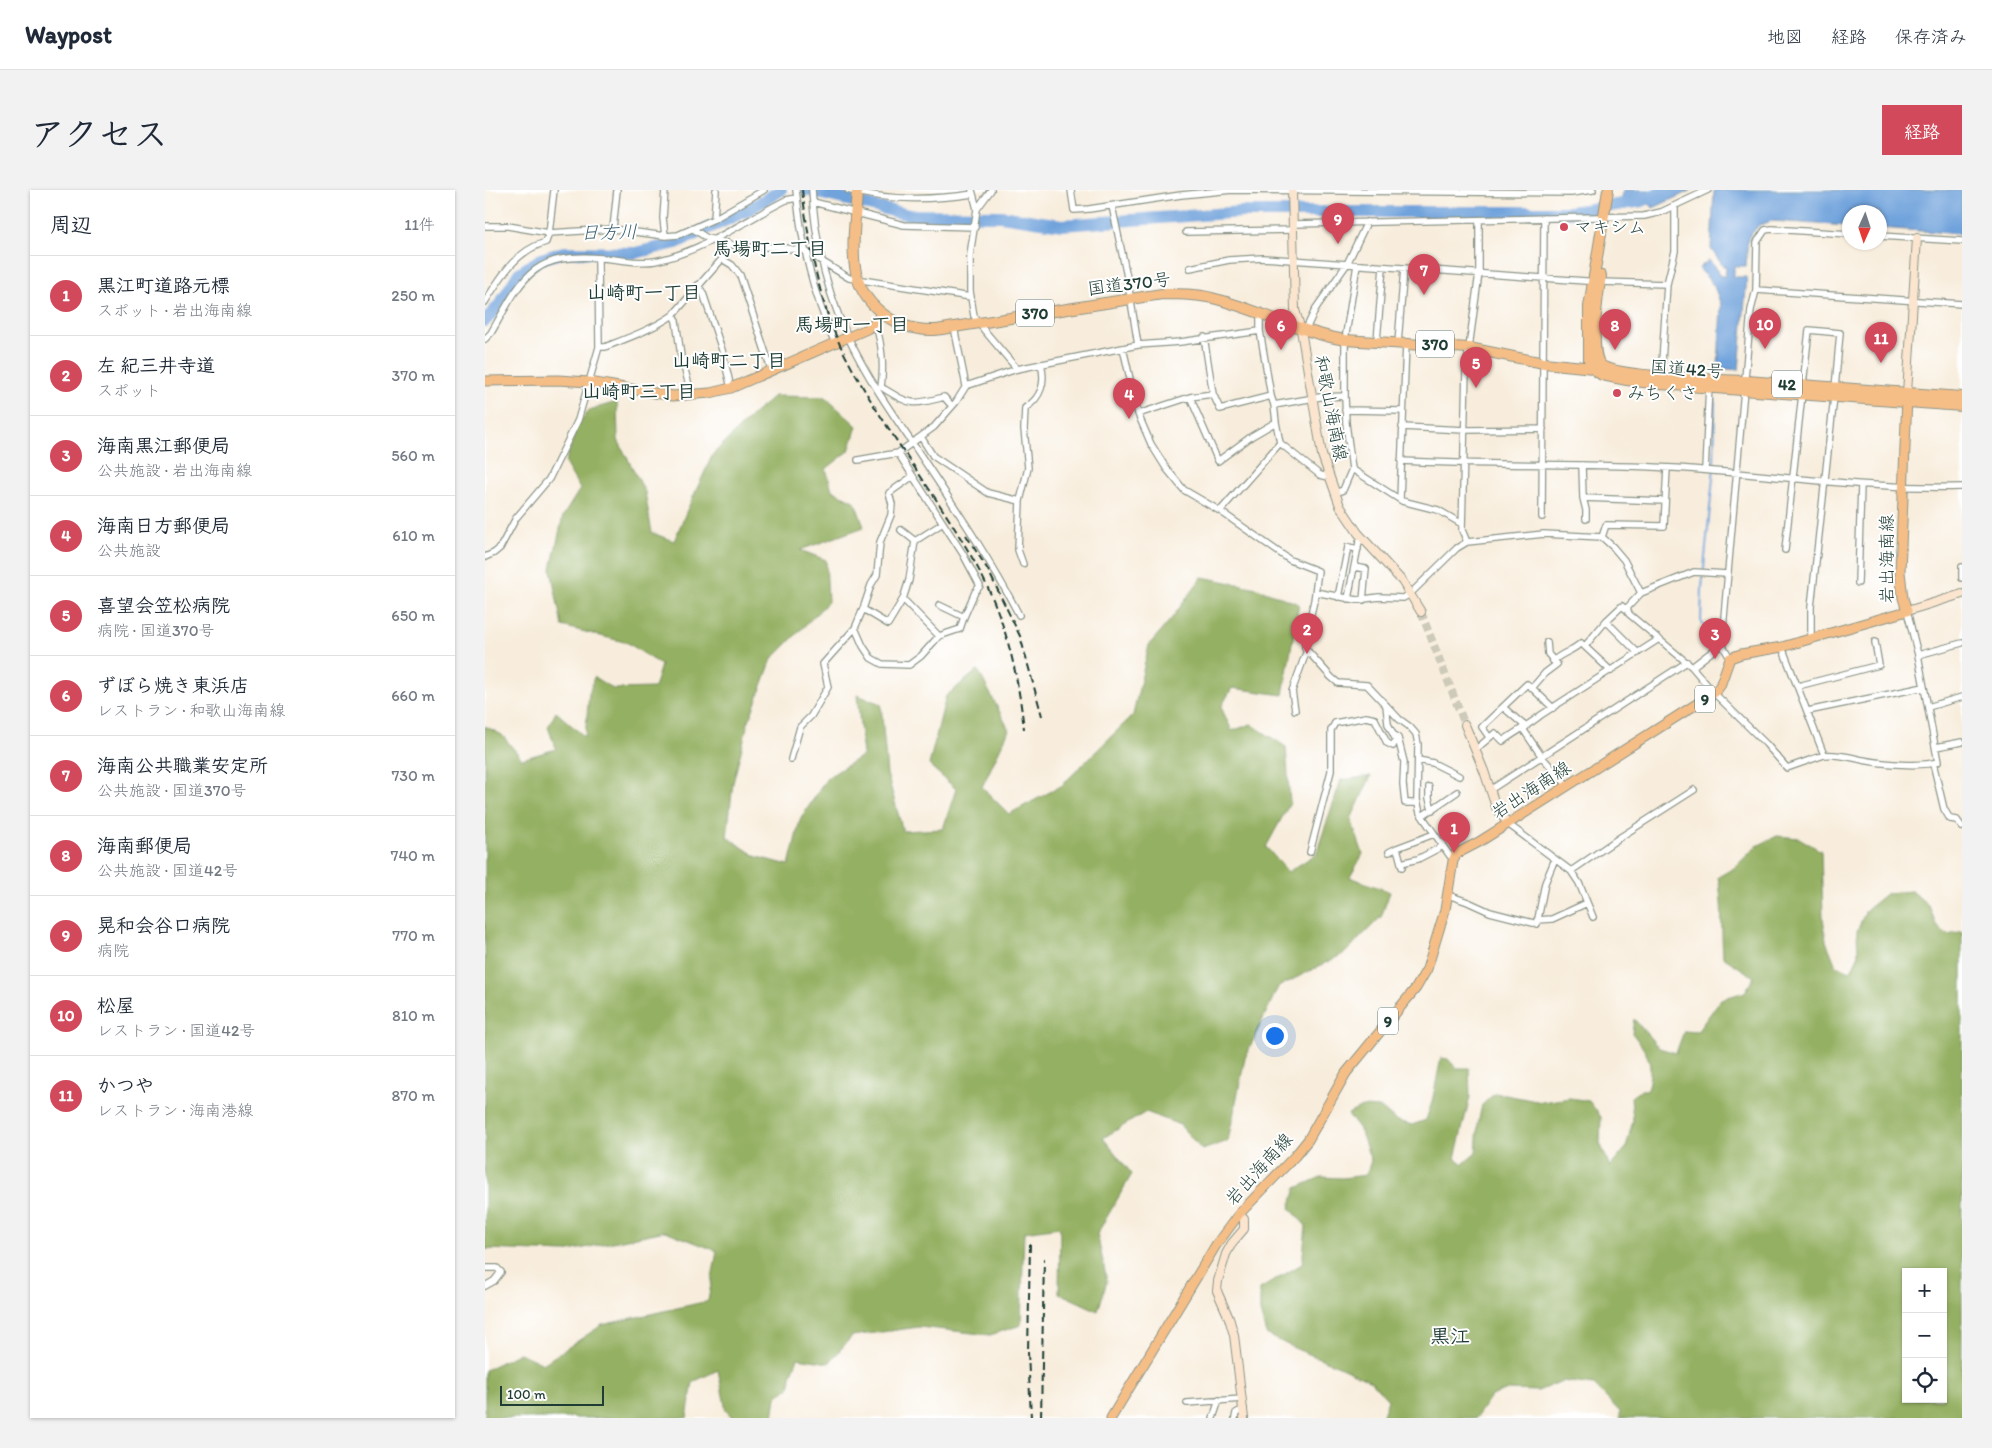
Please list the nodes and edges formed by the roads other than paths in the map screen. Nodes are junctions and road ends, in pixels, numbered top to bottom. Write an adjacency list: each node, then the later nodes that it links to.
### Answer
1 (554, 190): 36 (street)
2 (617, 190): 33 (street)
3 (665, 190): 38 (street)
4 (715, 190): 27 (street)
5 (764, 190): 27 (street)
6 (919, 190): 20 (street)
7 (991, 190): 23 (street)
8 (1071, 190): 22 (street)
9 (1593, 190): 14 (street)
10 (1609, 190): 25 (highway)
11 (1615, 190): 25 (highway)
12 (1708, 190): 21 (street)
13 (1202, 191): 17 (street); 22 (street)
14 (1477, 191): 17 (street)
15 (855, 192): 20 (street); 24 (highway, 国道370号 / 370)
16 (973, 192): 20 (street); 23 (street)
17 (1292, 192): 30 (main road, 和歌山海南線)
18 (797, 194): 41 (street); 44 (street)
19 (812, 196): 24 (street); 48 (street)
20 (919, 198)
21 (1675, 206): 25 (street); 58 (street)
22 (1112, 208): 62 (street)
23 (977, 209): 32 (street)
24 (856, 210): 32 (street); 56 (highway, 国道370号 / 370)
25 (1608, 215): 26 (street); 57 (highway)
26 (1544, 218): 28 (street); 55 (street)
27 (714, 219): 34 (street)
28 (1479, 220): 29 (street); 54 (street)
29 (1367, 222): 30 (street); 49 (street)
30 (1293, 225): 35 (street); 47 (main road, 和歌山海南線)
31 (485, 226): 36 (street)
32 (975, 227): 61 (street)
33 (613, 229): 36 (street); 38 (street)
34 (695, 231): 38 (street); 41 (street)
35 (1186, 232)
36 (549, 234): 64 (street)
37 (1842, 234): 60 (street)
38 (665, 236)
39 (1887, 236): 40 (street)
40 (1917, 238): 42 (street); 63 (main road)
41 (709, 239): 43 (street); 45 (street)
42 (1962, 241)
43 (727, 244): 44 (street); 46 (street)
44 (805, 251): 48 (street); 79 (street)
45 (598, 258): 76 (street); 82 (street)
46 (722, 259): 59 (street); 90 (street)
47 (1293, 260): 49 (street); 52 (street); 72 (main road, 和歌山海南線)
48 (822, 262): 56 (street); 74 (street)
49 (1347, 264): 50 (street); 72 (street)
50 (1357, 265): 51 (street); 77 (street)
51 (1383, 267): 53 (street); 78 (street)
52 (1190, 268)
53 (1404, 268): 54 (street); 80 (street)
54 (1479, 273): 55 (street); 85 (street)
55 (1543, 277): 57 (street); 86 (street)
56 (858, 280): 61 (street); 66 (highway, 国道370号 / 370)
57 (1596, 281): 58 (street); 83 (highway); 92 (highway)
58 (1667, 284): 93 (street)
59 (698, 285): 67 (street); 99 (street)
60 (1756, 290): 63 (street); 97 (street)
61 (971, 297): 69 (street)
62 (1131, 299): 68 (highway, 国道370号 / 370); 69 (highway, 国道370号 / 370); 81 (street)
63 (1913, 301): 65 (street); 110 (main road)
64 (485, 302)
65 (1962, 304)
66 (881, 314): 70 (main road); 71 (highway, 国道370号 / 370)
67 (673, 315): 82 (street); 104 (street)
68 (1260, 315): 72 (highway, 国道370号 / 370); 73 (street)
69 (979, 322): 71 (highway, 国道370号 / 370); 91 (street)
70 (875, 323): 74 (main road); 100 (street)
71 (954, 328): 98 (street)
72 (1303, 330): 77 (highway, 国道370号 / 370); 109 (main road, 和歌山海南線)
73 (1260, 331): 75 (street); 105 (street)
74 (848, 337): 79 (main road); 100 (street)
75 (1204, 337): 81 (street); 103 (street)
76 (485, 339)
77 (1345, 340): 78 (highway, 国道370号 / 370); 106 (street)
78 (1377, 341): 80 (highway, 国道370号 / 370)
79 (835, 343): 90 (main road)
80 (1402, 343): 85 (highway, 国道370号 / 370); 115 (street)
81 (1137, 344): 84 (street)
82 (599, 346): 95 (street)
83 (1589, 347): 88 (highway); 89 (highway)
84 (1123, 348): 87 (street); 116 (street)
85 (1469, 348): 86 (highway, 国道370号 / 370); 120 (street)
86 (1544, 363): 88 (highway, 国道370号 / 370); 119 (street)
87 (1041, 364): 91 (street); 144 (street)
88 (1568, 366): 89 (highway, 国道370号 / 370); 92 (highway, 国道370号 / 370)
89 (1593, 368): 92 (highway, 国道370号 / 370)
90 (771, 369): 99 (main road)
91 (1017, 369): 98 (street)
92 (1612, 374): 93 (highway, 国道42号 / 42)
93 (1661, 380): 96 (highway, 国道42号 / 42)
94 (485, 382): 95 (main road)
95 (589, 382): 104 (main road); 158 (street)
96 (1709, 383): 97 (highway, 国道42号 / 42); 132 (street)
97 (1745, 385): 101 (highway, 国道42号 / 42); 133 (street)
98 (966, 386): 112 (street)
99 (731, 388): 104 (main road)
100 (879, 389): 112 (street); 122 (street)
101 (1802, 390): 102 (highway, 国道42号 / 42); 102 (street); 136 (street)
102 (1834, 392): 110 (highway, 国道42号 / 42); 137 (street)
103 (1213, 394): 105 (street); 107 (street)
104 (692, 396)
105 (1271, 396): 111 (street)
106 (1345, 396): 109 (street); 114 (street)
107 (1189, 397): 116 (street); 117 (street)
108 (1962, 397): 110 (highway, 国道42号 / 42)
109 (1312, 398): 111 (street); 135 (main road, 和歌山海南線)
110 (1907, 398): 113 (highway, 国道42号 / 42); 139 (main road, 岩出海南線)
111 (1273, 405): 117 (street)
112 (952, 406): 121 (street)
113 (1962, 406)
114 (1345, 410): 115 (street); 131 (street)
115 (1403, 411): 118 (street)
116 (1138, 414): 146 (street)
117 (1275, 422): 123 (street)
118 (1402, 427): 120 (street); 126 (street)
119 (1543, 429): 120 (street); 128 (street)
120 (1465, 430): 127 (street)
121 (921, 436): 122 (street); 144 (street)
122 (912, 443): 124 (street); 178 (street)
123 (1281, 443): 135 (street); 146 (street)
124 (897, 453): 125 (street); 134 (street)
125 (858, 460)
126 (1401, 461): 127 (street); 143 (street)
127 (1464, 465): 128 (street); 150 (street)
128 (1543, 465): 129 (street); 147 (street)
129 (1582, 465): 130 (street); 142 (street)
130 (1667, 468): 132 (street); 145 (street)
131 (1353, 469): 141 (street); 143 (street)
132 (1705, 470): 133 (street)
133 (1737, 474): 136 (street); 162 (street)
134 (913, 476): 149 (street); 174 (street)
135 (1329, 477): 141 (main road, 和歌山海南線)
136 (1793, 479): 137 (street); 157 (street)
137 (1825, 482): 138 (street); 183 (street)
138 (1861, 485): 139 (street); 164 (street)
139 (1904, 487): 140 (street); 176 (main road, 岩出海南線)
140 (1962, 487)
141 (1335, 493): 152 (main road, 和歌山海南線)
142 (1583, 498): 145 (street); 148 (street)
143 (1400, 499): 150 (street)
144 (1020, 501): 159 (street)
145 (1665, 501): 153 (street)
146 (1221, 511): 165 (street)
147 (1542, 517)
148 (1586, 519)
149 (943, 523): 154 (street); 179 (street)
150 (1462, 524): 155 (street)
151 (901, 530): 154 (street)
152 (1363, 538): 156 (street); 167 (main road, 和歌山海南線)
153 (1602, 538): 155 (street); 166 (street)
154 (915, 541): 170 (street)
155 (1467, 542): 167 (street)
156 (1358, 549): 160 (street); 169 (street)
157 (1785, 550)
158 (485, 557)
159 (1023, 564)
160 (1354, 567): 171 (street); 172 (street)
161 (1962, 567): 163 (street)
162 (1727, 574): 166 (street); 187 (street)
163 (1962, 578)
164 (1858, 583)
165 (1315, 592): 169 (street); 191 (street)
166 (1641, 593): 175 (street)
167 (1410, 594): 172 (street); 177 (main road, 和歌山海南線)
168 (1962, 594): 176 (main road)
169 (1338, 597): 171 (street)
170 (903, 599): 174 (street); 182 (street)
171 (1348, 599): 172 (street)
172 (1363, 600)
173 (939, 605): 179 (street)
174 (863, 609): 181 (street)
175 (1628, 611): 180 (street); 184 (street)
176 (1907, 611): 183 (main road, 岩出海南線); 193 (street)
177 (1421, 612)
178 (1019, 615)
179 (964, 617): 182 (street)
180 (1606, 622): 189 (street); 192 (street)
181 (855, 628): 182 (street); 218 (street)
182 (939, 636)
183 (1811, 638): 190 (main road, 岩出海南線)
184 (1659, 639): 192 (street); 196 (street)
185 (1547, 642): 195 (street)
186 (1875, 642): 198 (street)
187 (1723, 643): 194 (street); 196 (street)
188 (1962, 643): 193 (street)
189 (1585, 646): 195 (street); 197 (street)
190 (1782, 647): 194 (main road, 岩出海南線); 198 (street)
191 (1307, 650): 203 (street); 207 (street)
192 (1638, 653): 197 (street)
193 (1918, 655): 199 (street)
194 (1730, 658): 201 (main road, 9)
195 (1555, 662): 200 (street)
196 (1689, 665): 201 (street); 217 (street)
197 (1611, 671): 206 (street)
198 (1798, 686): 208 (street)
199 (1924, 687): 204 (street); 208 (street)
200 (1532, 688): 205 (street); 206 (street)
201 (1714, 693): 216 (street); 222 (main road, 岩出海南線 / 9)
202 (1962, 697): 204 (street)
203 (1386, 705): 211 (street); 219 (street)
204 (1928, 707): 214 (street)
205 (1504, 708): 210 (street); 212 (street)
206 (1553, 708): 210 (street)
207 (1295, 710)
208 (1808, 711): 216 (street)
209 (1465, 725): 215 (main road)
210 (1525, 728): 212 (street); 217 (street)
211 (1392, 733): 227 (street); 235 (street)
212 (1489, 737): 215 (street)
213 (1962, 742): 214 (street)
214 (1935, 747): 220 (street)
215 (1475, 750): 224 (main road)
216 (1824, 755): 220 (street)
217 (1542, 756): 222 (street); 224 (street)
218 (791, 759)
219 (1418, 760): 221 (street); 227 (street)
220 (1933, 763): 231 (street)
221 (1459, 776)
222 (1567, 785): 230 (main road, 岩出海南線 / 9)
223 (1429, 787): 228 (street)
224 (1490, 790): 230 (main road)
225 (1694, 790): 239 (street)
226 (1457, 792): 228 (street)
227 (1418, 803): 229 (street)
228 (1432, 810): 229 (street)
229 (1422, 816): 232 (street)
230 (1508, 824): 237 (main road, 岩出海南線 / 9); 238 (street)
231 (1962, 826)
232 (1434, 834): 233 (street); 234 (street)
233 (1443, 846): 234 (street); 237 (street)
234 (1397, 848): 236 (street)
235 (1310, 852)
236 (1389, 852)
237 (1454, 857): 240 (main road, 岩出海南線 / 9)
238 (1555, 859): 239 (street); 243 (street)
239 (1571, 871): 241 (street)
240 (1448, 895): 243 (street); 244 (main road, 岩出海南線 / 9)
241 (1587, 903): 242 (street); 243 (street)
242 (1593, 917)
243 (1537, 920)
244 (1239, 1214): 247 (main road); 251 (main road, 岩出海南線 / 9)
245 (485, 1268): 246 (street)
246 (485, 1286)
247 (1242, 1399): 248 (street); 250 (main road)
248 (1219, 1400): 249 (street); 252 (street)
249 (1187, 1403)
250 (1243, 1409): 253 (street); 254 (main road)
251 (1111, 1418)
252 (1213, 1418)
253 (1235, 1418)
254 (1245, 1418)

